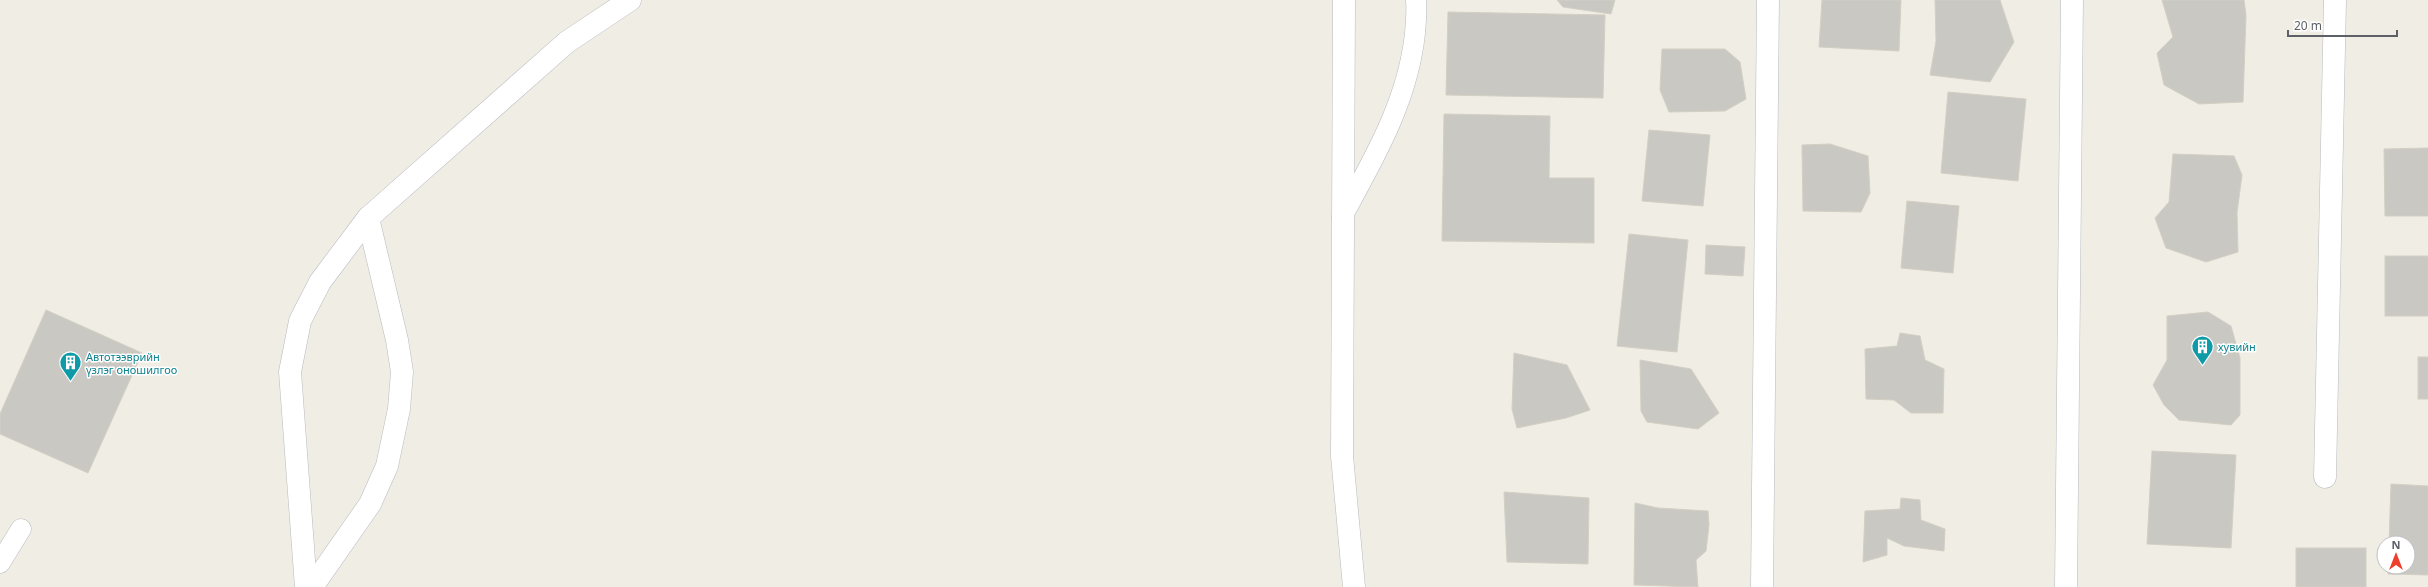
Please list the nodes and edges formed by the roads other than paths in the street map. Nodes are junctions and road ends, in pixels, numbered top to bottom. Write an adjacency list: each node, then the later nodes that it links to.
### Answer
1 (630, 0): 8 (street)
2 (1344, 0): 7 (street)
3 (1416, 0): 7 (lane)
4 (1768, 0): 15 (street)
5 (2072, 0): 16 (street)
6 (2335, 0): 9 (street)
7 (1342, 217): 14 (street)
8 (368, 218): 12 (street); 13 (street)
9 (2326, 477)
10 (21, 529): 11 (lane)
11 (0, 563)
12 (306, 587)
13 (312, 587)
14 (1354, 587)
15 (1762, 587)
16 (2066, 587)

